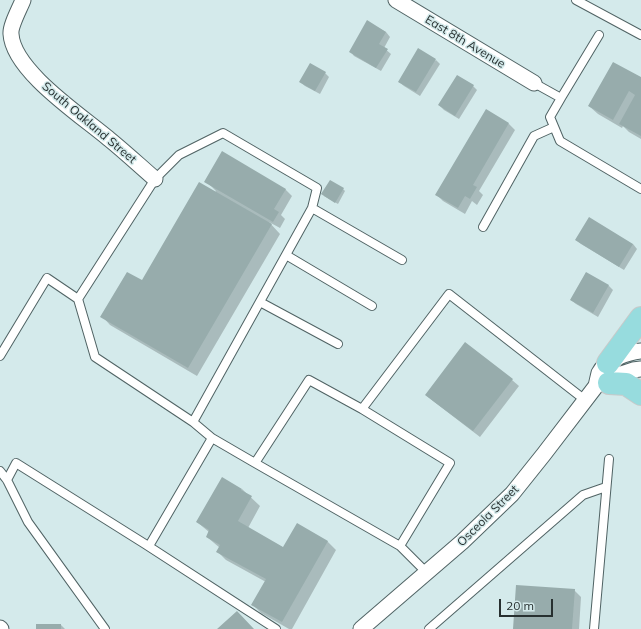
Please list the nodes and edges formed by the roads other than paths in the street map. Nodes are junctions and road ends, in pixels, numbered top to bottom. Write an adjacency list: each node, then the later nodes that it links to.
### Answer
1 (23, 0): 9 (street, South Oakland Street)
2 (396, 0): 6 (street, East 8th Avenue)
3 (576, 0): 5 (lane)
4 (599, 35): 7 (lane)
5 (641, 35)
6 (534, 83): 7 (lane)
7 (561, 98): 8 (lane)
8 (554, 128): 10 (lane); 12 (lane)
9 (155, 180): 11 (lane); 15 (lane)
10 (641, 189)
11 (312, 208): 13 (lane); 14 (lane)
12 (483, 227)
13 (286, 255): 16 (lane); 17 (lane)
14 (402, 260)
15 (78, 299): 21 (lane); 27 (lane)
16 (260, 302): 19 (lane); 27 (lane)
17 (372, 306)
18 (641, 318): 23 (main road)
19 (338, 344)
20 (641, 351): 23 (street, Osceola Street)
21 (0, 356)
22 (641, 369): 23 (street, Osceola Street)
23 (604, 377): 24 (main road); 25 (street, Osceola Street)
24 (641, 394)
25 (585, 400): 26 (lane); 36 (street, Osceola Street)
26 (362, 409): 30 (lane); 35 (lane)
27 (193, 422): 28 (lane)
28 (212, 438): 30 (lane); 34 (lane)
29 (609, 459): 33 (lane)
30 (255, 463): 35 (lane)
31 (0, 470): 32 (lane)
32 (8, 480): 34 (lane); 38 (lane)
33 (606, 488): 40 (lane); 41 (lane)
34 (149, 546): 39 (lane)
35 (400, 546): 36 (lane)
36 (427, 573): 37 (street, Osceola Street)
37 (367, 627)
38 (105, 629)
39 (276, 629)
40 (429, 629)
41 (594, 629)

